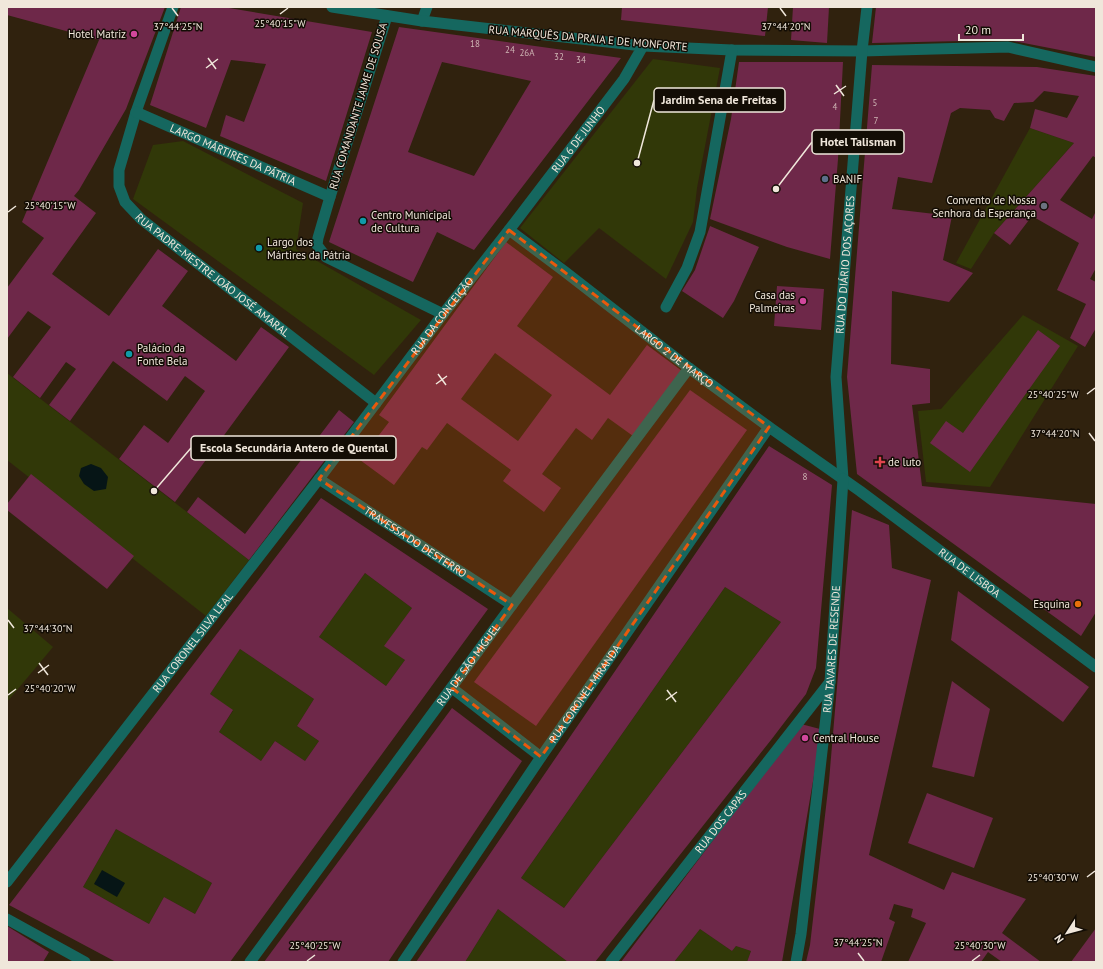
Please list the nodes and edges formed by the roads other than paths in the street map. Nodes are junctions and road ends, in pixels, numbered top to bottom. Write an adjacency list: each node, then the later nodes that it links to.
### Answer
1 (173, 7): 11 (street, RUA PADRE-MESTRE JOÃO JOSÉ AMARAL)
2 (332, 7): 5 (street, RUA MARQUÊS DA PRAIA E DE MONFORTE)
3 (427, 7): 6 (street)
4 (867, 7): 9 (street, RUA DO DIÁRIO DOS AÇORES)
5 (387, 16): 6 (street, RUA MARQUÊS DA PRAIA E DE MONFORTE); 12 (street, RUA COMANDANTE JAIME DE SOUSA)
6 (422, 22): 7 (street, RUA MARQUÊS DA PRAIA E DE MONFORTE)
7 (643, 46): 8 (street, RUA MARQUÊS DA PRAIA E DE MONFORTE); 13 (street, RUA 6 DE JUNHO)
8 (732, 50): 9 (street, RUA MARQUÊS DA PRAIA E DE MONFORTE); 14 (street)
9 (862, 51): 10 (street, RUA MARQUÊS DA PRAIA E DE MONFORTE); 20 (street, RUA DO DIÁRIO DOS AÇORES)
10 (1096, 66)
11 (136, 112): 12 (street, LARGO MÁRTIRES DA PÁTRIA); 17 (street, RUA PADRE-MESTRE JOÃO JOSÉ AMARAL)
12 (330, 197): 15 (street, RUA COMANDANTE JAIME DE SOUSA)
13 (509, 230): 15 (street, RUA DA CONCEIÇÃO); 16 (street, LARGO 2 DE MARÇO)
14 (666, 307)
15 (443, 314): 17 (street, RUA DA CONCEIÇÃO)
16 (689, 368): 18 (street, LARGO 2 DE MARÇO); 21 (street, RUA DE SÃO MIGUEL)
17 (376, 403): 19 (street, RUA CORONEL SILVA LEAL)
18 (769, 427): 20 (street, LARGO 2 DE MARÇO); 25 (street, RUA CORONEL MIRANDA)
19 (319, 479): 21 (street, TRAVESSA DO DESTERRO); 26 (street, RUA CORONEL SILVA LEAL)
20 (843, 479): 22 (street, RUA DE LISBOA); 23 (street, RUA TAVARES DE RESENDE)
21 (512, 605): 24 (street, RUA DE SÃO MIGUEL)
22 (1096, 667)
23 (830, 682): 31 (street, RUA DOS CAPAS); 32 (street, RUA TAVARES DE RESENDE)
24 (452, 688): 25 (street); 29 (street, RUA DE SÃO MIGUEL)
25 (541, 756): 30 (street, RUA CORONEL MIRANDA)
26 (7, 882)
27 (7, 919): 28 (street)
28 (85, 962)
29 (250, 962)
30 (403, 962)
31 (611, 962)
32 (796, 962)

